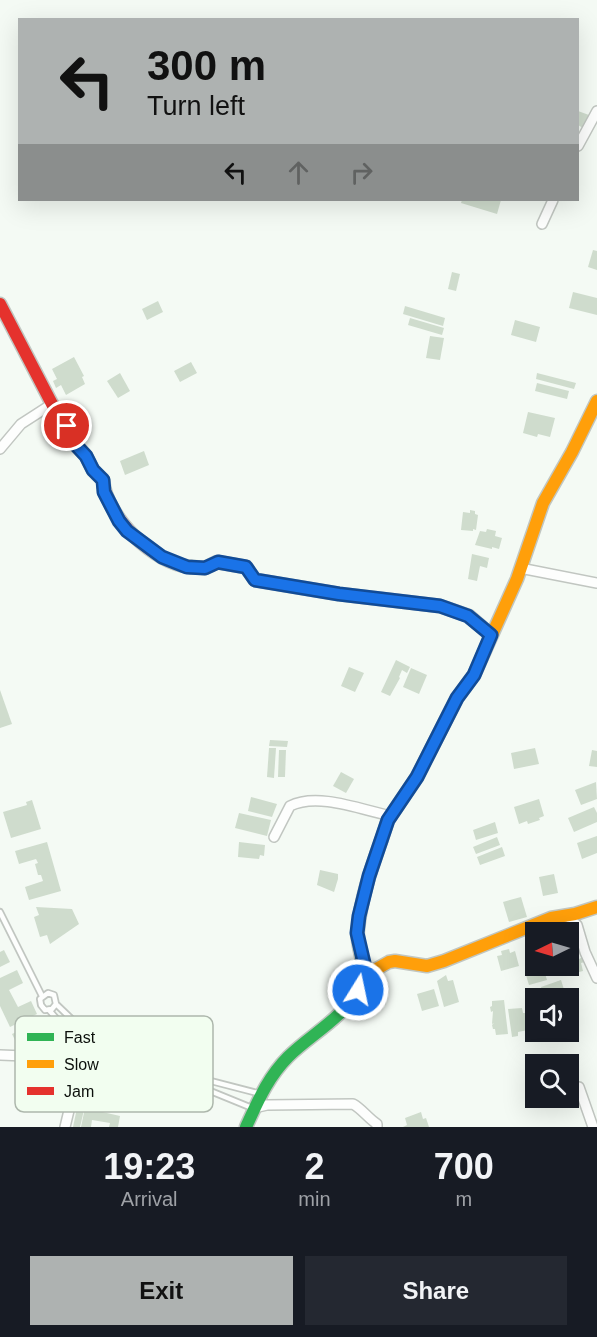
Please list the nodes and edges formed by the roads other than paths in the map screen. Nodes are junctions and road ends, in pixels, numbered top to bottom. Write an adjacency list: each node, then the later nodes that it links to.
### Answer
1 (597, 111): 2 (street)
2 (579, 144)
3 (554, 201): 4 (street)
4 (542, 224)
5 (0, 304): 7 (street)
6 (597, 401): 9 (street)
7 (52, 404): 8 (street); 11 (street)
8 (0, 449)
9 (520, 568): 10 (street); 11 (street)
10 (597, 584)
11 (491, 635): 12 (street)
12 (391, 816): 13 (street); 21 (street)
13 (274, 837)
14 (597, 907): 15 (street)
15 (583, 911): 17 (street); 19 (street)
16 (0, 912): 23 (lane)
17 (566, 915): 18 (street); 21 (street)
18 (574, 922)
19 (578, 922)
20 (579, 932): 22 (street)
21 (362, 977): 33 (street)
22 (597, 978)
23 (42, 996): 24 (lane); 25 (lane)
24 (56, 1004): 25 (lane); 27 (lane)
25 (49, 1010): 26 (lane)
26 (54, 1016)
27 (69, 1016)
28 (0, 1055): 29 (street)
29 (15, 1056)
30 (213, 1084): 33 (lane)
31 (579, 1087): 39 (street)
32 (213, 1092): 34 (lane)
33 (264, 1099): 34 (street); 38 (street)
34 (254, 1108): 37 (street)
35 (69, 1112): 36 (street)
36 (65, 1127)
37 (246, 1127)
38 (377, 1127)
39 (593, 1127)

